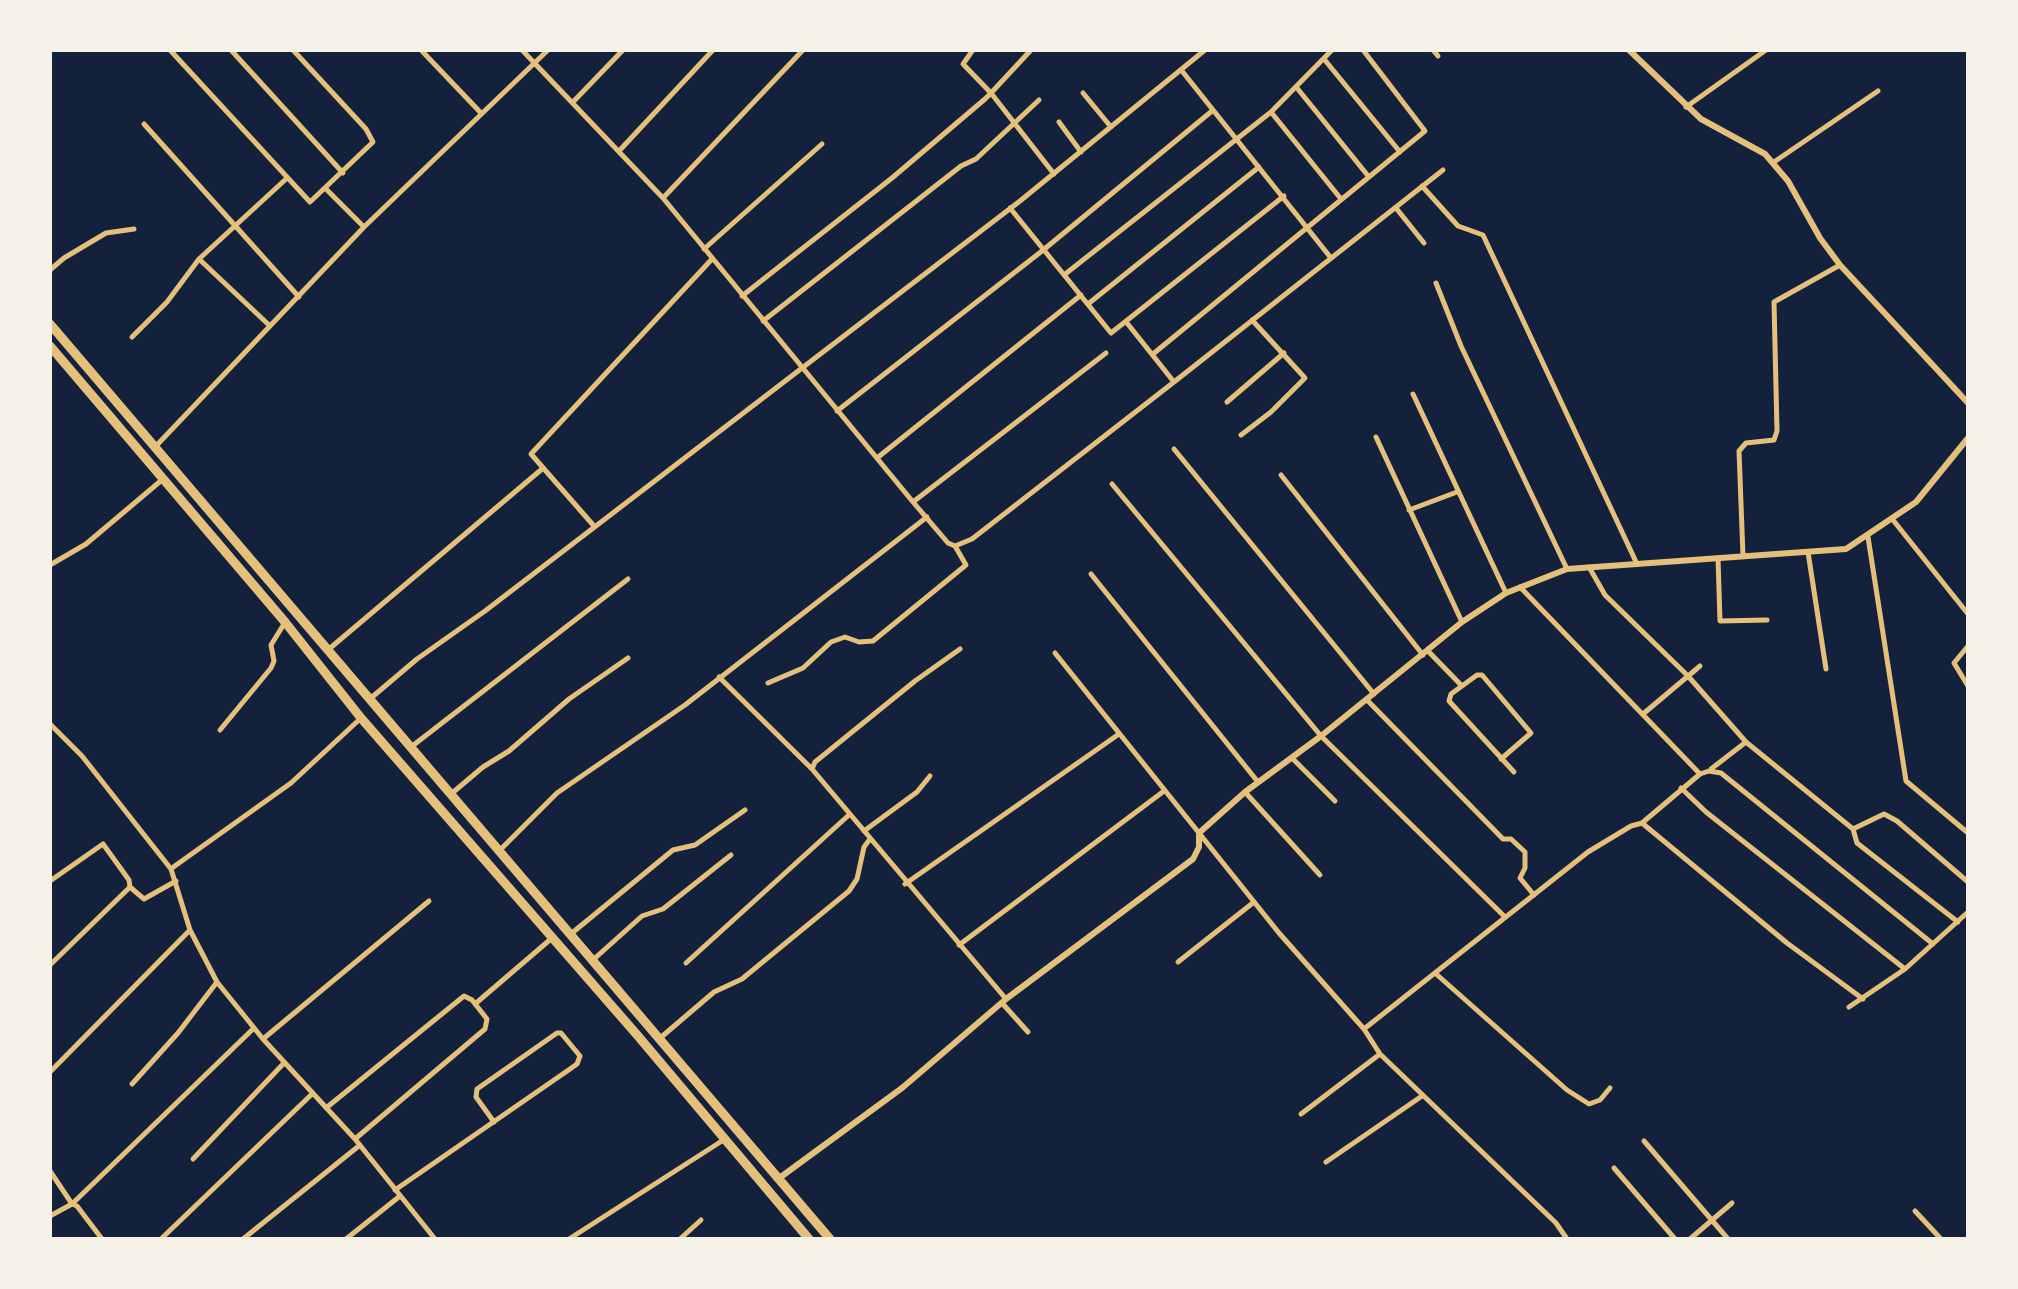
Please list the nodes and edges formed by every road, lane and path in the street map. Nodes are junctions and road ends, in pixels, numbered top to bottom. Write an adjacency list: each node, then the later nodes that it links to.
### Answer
1 (170, 50): 45 (street)
2 (231, 50): 42 (street)
3 (293, 50): 42 (street)
4 (421, 50): 29 (street)
5 (522, 50): 18 (street)
6 (548, 50): 18 (street)
7 (623, 50): 25 (street)
8 (713, 50): 36 (street)
9 (803, 50): 49 (street)
10 (973, 50): 22 (street)
11 (1031, 50): 22 (street)
12 (1205, 50): 19 (street)
13 (1332, 50): 17 (street)
14 (1362, 50): 38 (street)
15 (1629, 50): 26 (street)
16 (1766, 50): 26 (street)
17 (1324, 59): 20 (street); 38 (street)
18 (535, 63): 25 (street); 29 (street)
19 (1182, 72): 27 (street); 33 (street)
20 (1297, 88): 28 (street); 44 (street)
21 (1878, 92): 39 (street)
22 (991, 93): 32 (street); 68 (street)
23 (1083, 93): 33 (street)
24 (1039, 100): 32 (street)
25 (573, 102): 36 (street)
26 (1686, 107): 39 (street)
27 (1212, 111): 34 (street); 59 (street)
28 (1271, 112): 34 (street); 50 (street)
29 (482, 113): 54 (street)
30 (1059, 122): 37 (street)
31 (144, 124): 53 (street)
32 (1015, 124): 43 (street); 72 (street)
33 (1111, 127): 37 (street)
34 (1237, 139): 40 (street); 65 (street)
35 (822, 144): 58 (street)
36 (619, 151): 49 (street)
37 (1081, 152): 43 (street)
38 (1400, 152): 44 (street)
39 (1774, 162): 63 (street)
40 (1259, 167): 48 (street); 70 (street)
41 (1443, 170): 46 (street)
42 (343, 173): 47 (street)
43 (1054, 174): 51 (street)
44 (1369, 177): 50 (street)
45 (286, 179): 47 (street); 53 (street)
46 (1422, 186): 52 (street); 111 (street)
47 (326, 190): 54 (street)
48 (1284, 196): 55 (street); 73 (street)
49 (663, 198): 58 (street)
50 (1341, 199): 55 (street)
51 (1010, 208): 59 (street); 81 (street)
52 (1396, 208): 57 (street); 60 (street)
53 (235, 226): 61 (street); 69 (street)
54 (364, 227): 69 (street)
55 (1308, 228): 60 (street); 80 (street)
56 (134, 230): 64 (street)
57 (1424, 243)
58 (704, 249): 62 (street)
59 (1042, 251): 65 (street); 86 (street)
60 (1331, 258): 71 (street)
61 (199, 259): 75 (street); 76 (street)
62 (712, 259): 68 (street); 95 (street)
63 (1840, 265): 85 (street); 108 (street)
64 (50, 270)
65 (1064, 275): 67 (street)
66 (1436, 283): 113 (street)
67 (1081, 295): 70 (street); 94 (street)
68 (742, 296): 72 (street)
69 (299, 297): 75 (street)
70 (1088, 304): 73 (street)
71 (1252, 320): 79 (street); 82 (street)
72 (764, 322): 81 (street)
73 (1126, 323): 80 (street)
74 (50, 324): 87 (highway)
75 (270, 326): 92 (street)
76 (132, 336)
77 (50, 346): 88 (highway)
78 (1106, 353): 100 (street)
79 (1284, 353): 84 (street); 89 (street)
80 (1153, 354): 82 (street)
81 (801, 367): 86 (street); 104 (street)
82 (1174, 382): 106 (street)
83 (1413, 394): 99 (street)
84 (1227, 402)
85 (1968, 403)
86 (838, 411): 94 (street)
87 (132, 422): 88 (highway); 92 (highway)
88 (122, 430): 97 (highway)
89 (1241, 436)
90 (1376, 437): 101 (street)
91 (1968, 438): 103 (street)
92 (154, 448): 123 (highway)
93 (1174, 449): 135 (street)
94 (877, 458): 100 (street)
95 (542, 468): 104 (street); 123 (street)
96 (1281, 475): 126 (street)
97 (163, 479): 110 (street); 120 (highway)
98 (1112, 484): 142 (street)
99 (1458, 492): 101 (street); 117 (street)
100 (913, 502): 102 (street)
101 (1408, 510): 121 (street)
102 (927, 518): 106 (street); 131 (street)
103 (1893, 520): 105 (street); 118 (street)
104 (594, 526): 136 (street)
105 (1868, 537): 107 (street); 164 (street)
106 (955, 546): 132 (street)
107 (1808, 552): 108 (street); 129 (street)
108 (1743, 556): 109 (street)
109 (1718, 558): 111 (street); 119 (street)
110 (50, 564)
111 (1637, 564): 112 (street)
112 (1588, 567): 113 (street); 130 (street)
113 (1567, 568): 116 (street)
114 (1091, 574): 152 (street)
115 (628, 579): 144 (street)
116 (1520, 587): 117 (street); 137 (street)
117 (1506, 593): 121 (street)
118 (1968, 614)
119 (1767, 620)
120 (286, 622): 138 (highway); 140 (street)
121 (1462, 622): 126 (street)
122 (1968, 646): 134 (street)
123 (329, 649): 136 (highway)
124 (960, 649): 147 (street)
125 (1055, 653): 141 (street)
126 (1425, 653): 133 (street); 135 (street)
127 (628, 658): 156 (street)
128 (1700, 666): 130 (street)
129 (1826, 669)
130 (1688, 676): 137 (street); 143 (street)
131 (719, 677): 147 (street); 166 (street)
132 (768, 683)
133 (1462, 686): 146 (street); 146 (street)
134 (1968, 686)
135 (1370, 697): 142 (street); 175 (street)
136 (371, 698): 144 (highway)
137 (1643, 714): 150 (street)
138 (361, 718): 168 (street); 183 (highway)
139 (50, 724): 168 (street)
140 (220, 730)
141 (1119, 734): 154 (street); 173 (street)
142 (1321, 736): 145 (street); 179 (street)
143 (1746, 742): 148 (street); 161 (street)
144 (411, 747): 156 (highway)
145 (1292, 758): 152 (street); 157 (street)
146 (1501, 759): 149 (street)
147 (812, 768): 159 (street)
148 (1709, 771): 150 (street); 184 (street)
149 (1514, 772)
150 (1700, 774): 153 (street)
151 (930, 776): 162 (street)
152 (1258, 782): 155 (street)
153 (1681, 788): 160 (street); 190 (street)
154 (1165, 791): 163 (street); 185 (street)
155 (1245, 792): 163 (street); 169 (street)
156 (451, 794): 166 (highway)
157 (1335, 800)
158 (745, 810): 182 (street)
159 (850, 814): 162 (street); 187 (street)
160 (1642, 823): 175 (street); 193 (street)
161 (1854, 830): 172 (street); 180 (street)
162 (864, 831): 165 (street)
163 (1199, 833): 177 (street); 194 (street)
164 (1968, 833)
165 (870, 839): 173 (street); 201 (street)
166 (498, 851): 182 (highway)
167 (732, 854): 186 (street)
168 (171, 869): 170 (street)
169 (1320, 876)
170 (176, 881): 174 (street); 181 (street)
171 (50, 882): 174 (street)
172 (1968, 882)
173 (905, 884): 185 (street)
174 (130, 888): 189 (street)
175 (1534, 894): 179 (street)
176 (429, 901): 200 (street)
177 (1254, 902): 188 (street); 198 (street)
178 (1968, 912): 180 (street)
179 (1505, 917): 191 (street)
180 (1958, 922): 184 (street)
181 (190, 930): 192 (street); 204 (street)
182 (570, 935): 186 (highway)
183 (552, 938): 195 (street); 212 (highway)
184 (1934, 944): 190 (street)
185 (958, 945): 194 (street)
186 (592, 960): 201 (highway)
187 (686, 962)
188 (1178, 962)
189 (50, 965)
190 (1904, 969): 193 (street)
191 (1435, 973): 198 (street); 206 (street)
192 (217, 982): 197 (street); 205 (street)
193 (1862, 999): 196 (street)
194 (1004, 1001): 199 (street); 221 (street)
195 (476, 1004): 209 (street); 216 (street)
196 (1849, 1007)
197 (254, 1028): 200 (street); 224 (street)
198 (1364, 1029): 202 (street)
199 (1028, 1032)
200 (263, 1039): 203 (street)
201 (660, 1040): 210 (highway)
202 (1380, 1054): 208 (street); 211 (street)
203 (284, 1063): 207 (street); 217 (street)
204 (50, 1072)
205 (132, 1084)
206 (1610, 1088)
207 (312, 1094): 209 (street); 230 (street)
208 (1423, 1095): 218 (street); 238 (street)
209 (326, 1108): 216 (street)
210 (721, 1112): 212 (highway); 221 (highway)
211 (1301, 1114)
212 (709, 1120): 214 (highway)
213 (494, 1122): 213 (street); 222 (street)
214 (725, 1139): 234 (street); 236 (highway)
215 (1644, 1141): 228 (street)
216 (357, 1142): 222 (street); 231 (street)
217 (193, 1159)
218 (1326, 1162)
219 (1614, 1168): 239 (street)
220 (50, 1171): 224 (street)
221 (778, 1179): 237 (highway)
222 (398, 1192): 232 (street); 233 (street)
223 (1732, 1203): 228 (street)
224 (72, 1204): 226 (street); 229 (street)
225 (1916, 1211): 242 (street)
226 (50, 1216)
227 (701, 1220): 235 (street)
228 (1712, 1220): 240 (street); 241 (street)
229 (102, 1239)
230 (161, 1239)
231 (243, 1239)
232 (346, 1239)
233 (435, 1239)
234 (569, 1239)
235 (680, 1239)
236 (809, 1239)
237 (830, 1239)
238 (1567, 1239)
239 (1675, 1239)
240 (1690, 1239)
241 (1728, 1239)
242 (1940, 1239)

